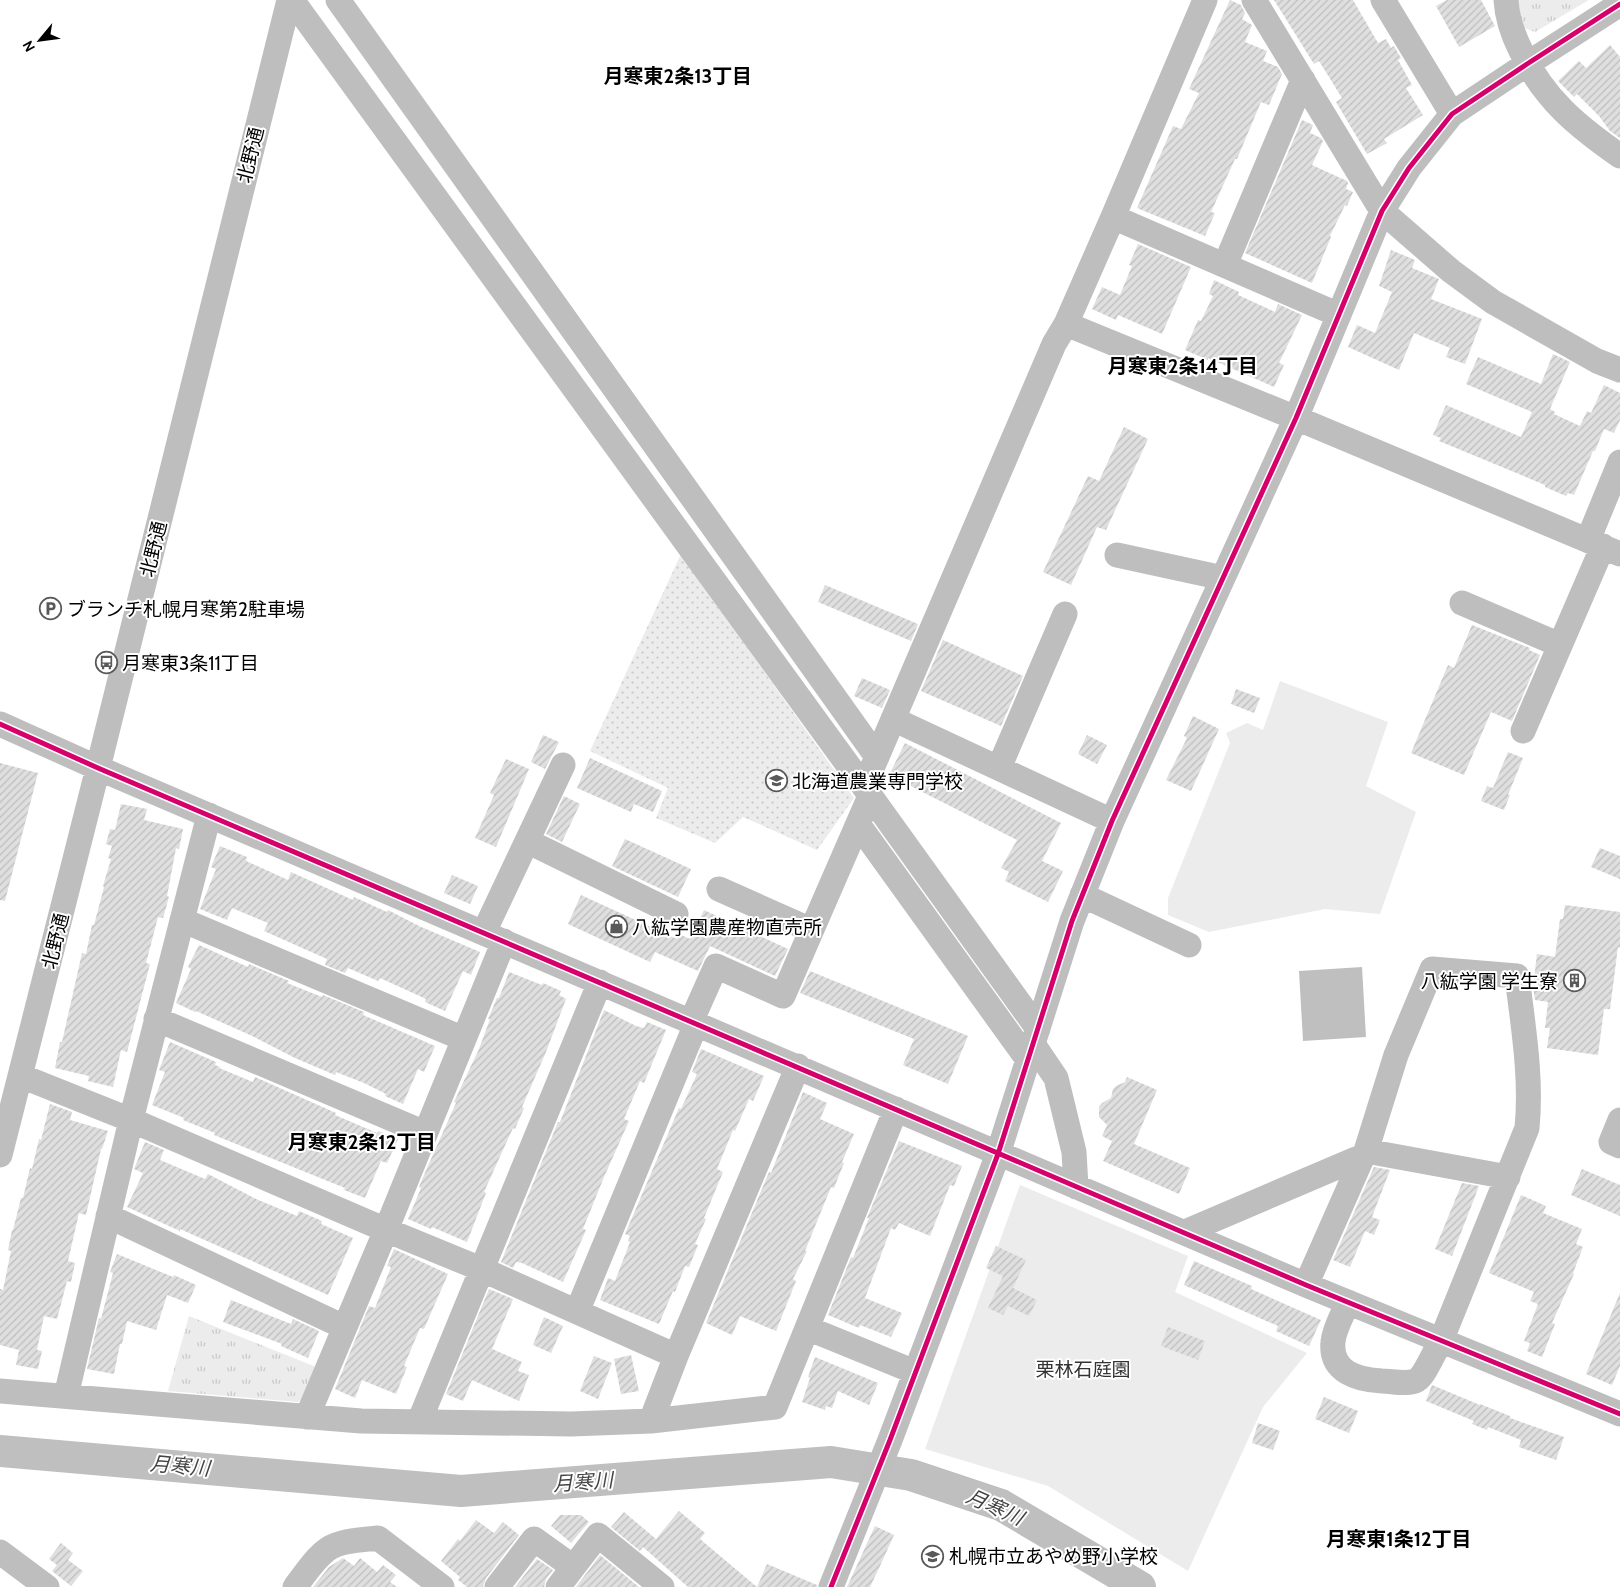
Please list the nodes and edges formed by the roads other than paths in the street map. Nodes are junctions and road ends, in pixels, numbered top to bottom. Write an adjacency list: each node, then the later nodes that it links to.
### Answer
1 (291, 0): 26 (street); 33 (street, 北野通)
2 (338, 0): 25 (street)
3 (1206, 0): 13 (street)
4 (1254, 0): 9 (street)
5 (1383, 0): 10 (street)
6 (1506, 0): 8 (street)
7 (1620, 4): 8 (street)
8 (1527, 64): 10 (street); 11 (street)
9 (1303, 80): 12 (street); 14 (street)
10 (1452, 114): 12 (street)
11 (1620, 156)
12 (1382, 211): 15 (street); 17 (street)
13 (1113, 217): 14 (street); 16 (street)
14 (1225, 265): 15 (street)
15 (1339, 315): 18 (street)
16 (1066, 324): 18 (street); 28 (street)
17 (1620, 370)
18 (1296, 418): 20 (street); 22 (street)
19 (1620, 462): 20 (street)
20 (1603, 547): 27 (street)
21 (1117, 555): 22 (street)
22 (1223, 578): 37 (street)
23 (1462, 603): 27 (street)
24 (1065, 614): 34 (street)
25 (778, 617): 26 (street); 31 (street)
26 (753, 634): 35 (street)
27 (1560, 645): 30 (street)
28 (893, 718): 31 (street); 34 (street)
29 (0, 724): 33 (street)
30 (1524, 731)
31 (877, 757): 35 (street)
32 (563, 765): 39 (street)
33 (98, 768): 36 (street); 53 (street, 北野通)
34 (999, 768): 37 (street)
35 (867, 792): 38 (street); 51 (street)
36 (208, 815): 43 (street); 45 (street)
37 (1112, 821): 41 (street)
38 (858, 824): 44 (street); 51 (street)
39 (527, 841): 42 (street); 45 (street)
40 (719, 889): 44 (street)
41 (1082, 895): 46 (street); 51 (street)
42 (676, 914)
43 (182, 920): 48 (street); 50 (street)
44 (811, 930): 49 (street)
45 (494, 937): 47 (street); 50 (street)
46 (1189, 946)
47 (600, 982): 49 (street); 67 (street)
48 (156, 1019): 55 (street); 57 (street)
49 (694, 1023): 52 (street); 70 (street)
50 (464, 1039): 57 (street)
51 (1033, 1044): 60 (street); 63 (street)
52 (798, 1066): 54 (street); 74 (street)
53 (21, 1076): 55 (street); 61 (street, 北野通)
54 (896, 1109): 60 (street); 72 (street)
55 (131, 1120): 64 (street); 65 (street)
56 (1620, 1120): 58 (street)
57 (425, 1133): 65 (street)
58 (1620, 1146)
59 (1364, 1153): 62 (street); 62 (street); 66 (street); 68 (street)
60 (998, 1154): 63 (street); 75 (street)
61 (0, 1155)
62 (1508, 1177): 73 (street)
63 (1076, 1187): 66 (street)
64 (108, 1216): 71 (street); 77 (street)
65 (386, 1230): 67 (street); 71 (street)
66 (1185, 1232): 68 (street)
67 (481, 1269): 70 (street); 81 (street)
68 (1306, 1285): 69 (street)
69 (1348, 1302): 73 (street); 73 (street)
70 (577, 1312): 74 (street)
71 (344, 1327): 79 (street)
72 (807, 1328): 75 (street); 80 (street)
73 (1441, 1341): 78 (street)
74 (676, 1356): 80 (street)
75 (915, 1372): 90 (street)
76 (0, 1391): 77 (street)
77 (66, 1396): 79 (street)
78 (1620, 1414)
79 (307, 1417): 81 (street)
80 (651, 1420): 81 (street)
81 (419, 1422)
82 (0, 1552): 84 (street)
83 (573, 1567): 87 (street); 88 (street); 89 (street)
84 (48, 1587)
85 (294, 1587): 86 (street)
86 (442, 1587)
87 (498, 1587)
88 (558, 1587)
89 (662, 1587)
90 (831, 1587)

